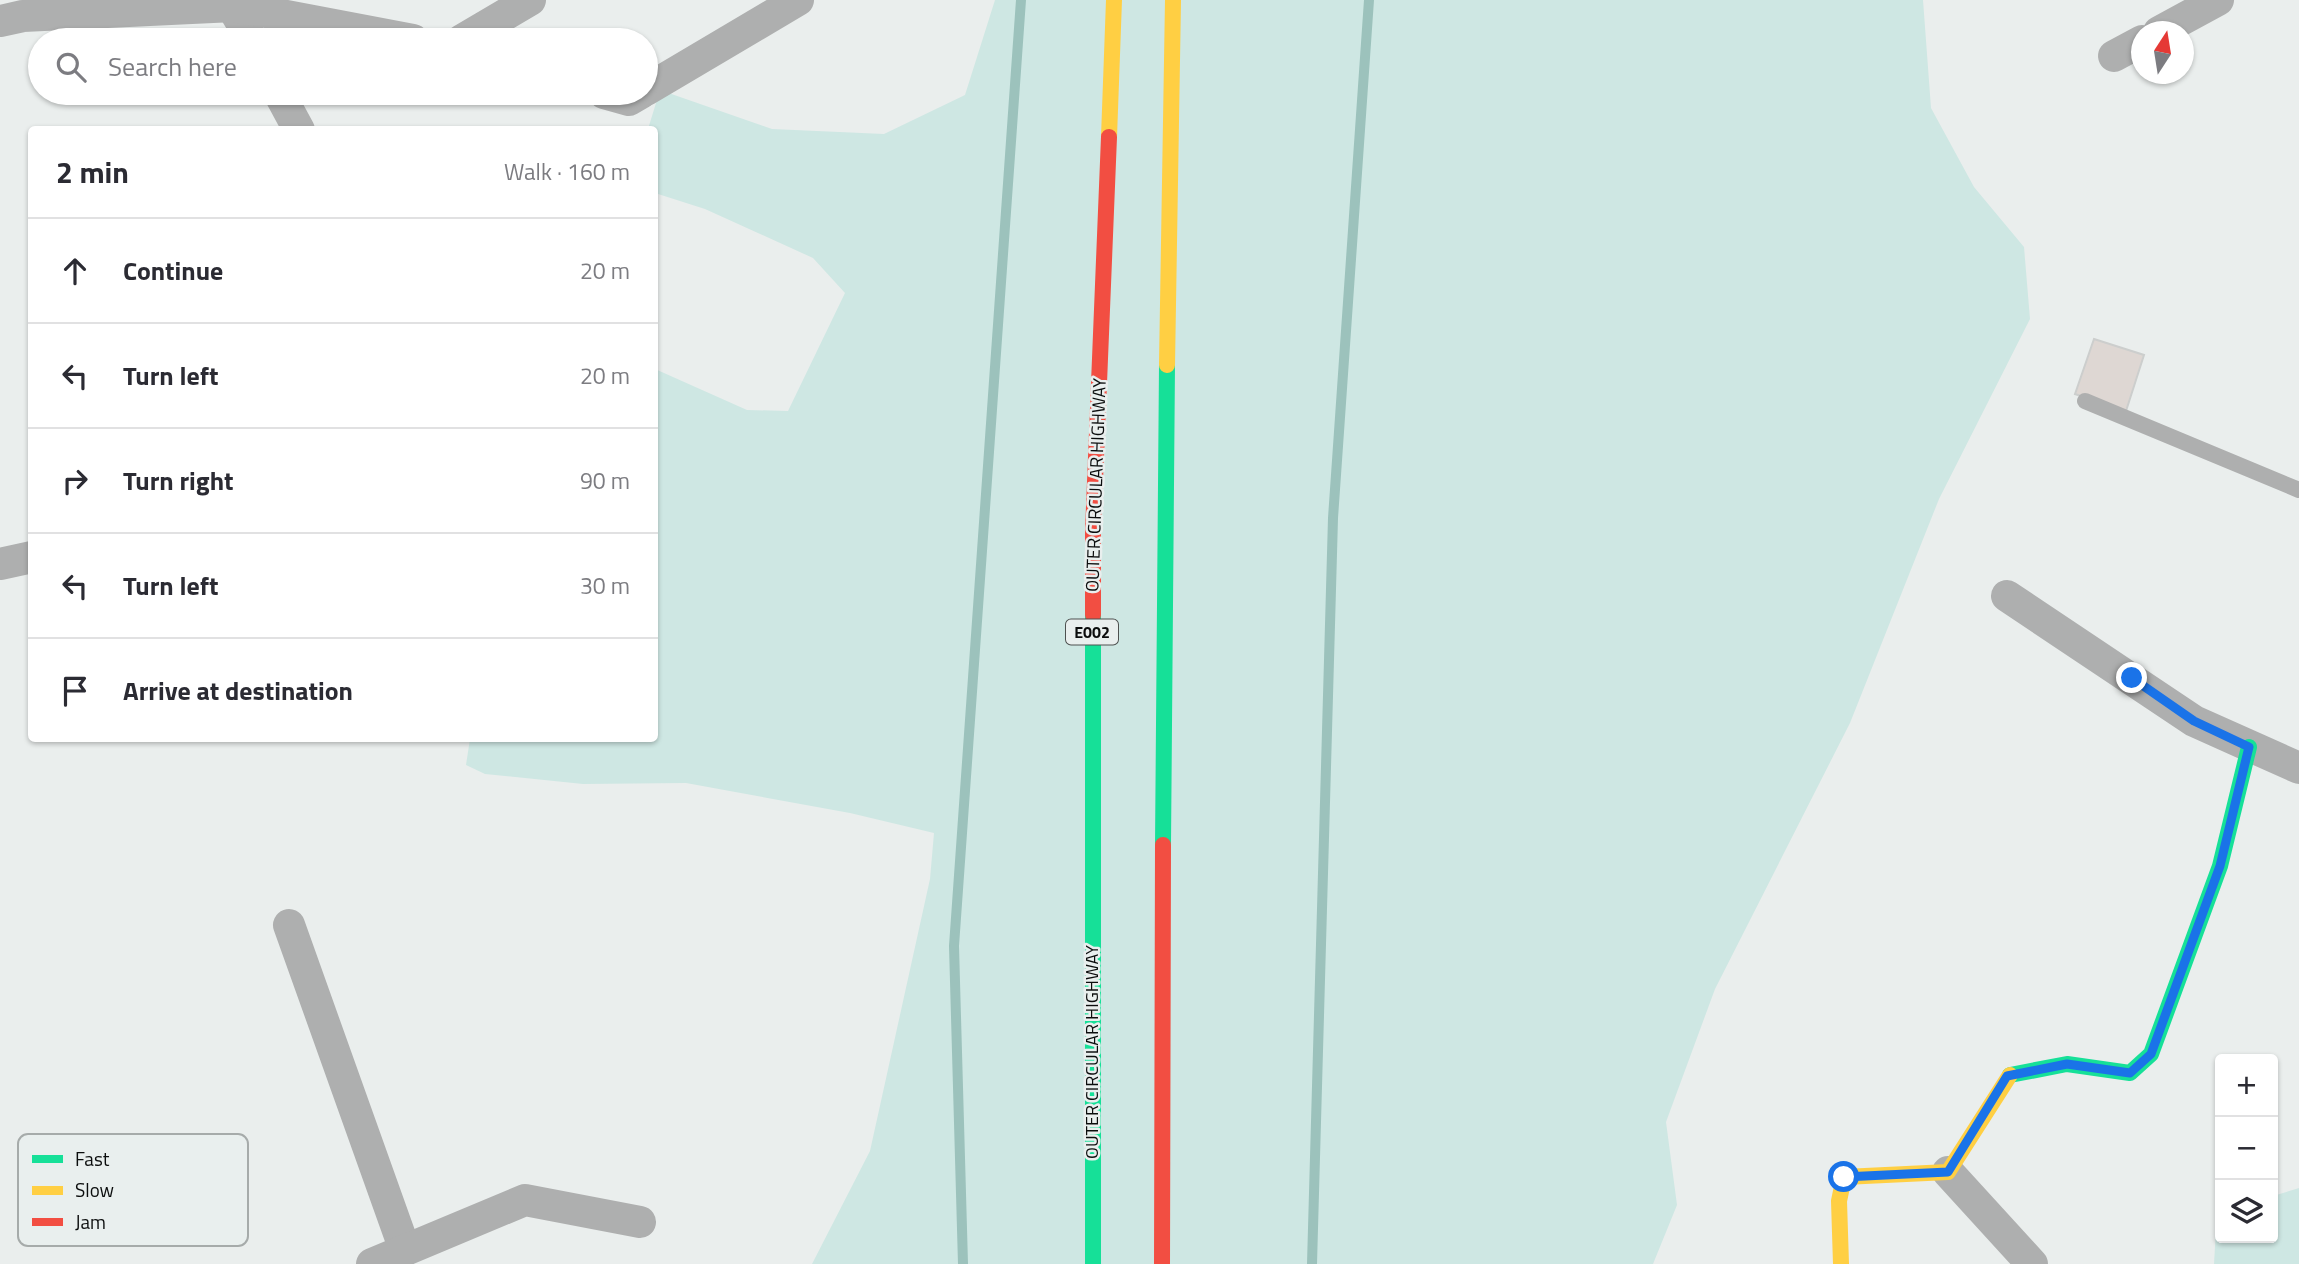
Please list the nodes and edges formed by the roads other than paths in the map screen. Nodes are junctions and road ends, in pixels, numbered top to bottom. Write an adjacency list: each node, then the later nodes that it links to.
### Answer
1 (530, 0): 11 (street)
2 (798, 0): 14 (street)
3 (1114, 0): 29 (main road, OUTER CIRCULAR HIGHWAY / E002)
4 (1173, 0): 30 (main road)
5 (2218, 0): 8 (street)
6 (231, 3): 7 (street); 9 (street); 10 (street)
7 (0, 21)
8 (2180, 21)
9 (245, 28)
10 (354, 28)
11 (482, 28)
12 (2131, 47): 13 (street)
13 (2114, 56)
14 (658, 83)
15 (285, 105): 16 (street)
16 (297, 126)
17 (2085, 401): 18 (lane)
18 (2299, 490)
19 (28, 558): 20 (street)
20 (0, 565)
21 (2007, 596): 22 (street)
22 (2249, 747): 23 (street); 25 (main road)
23 (2299, 768)
24 (289, 925): 27 (street)
25 (1948, 1172): 31 (main road); 32 (street)
26 (640, 1222): 27 (street)
27 (405, 1250): 28 (street)
28 (372, 1264)
29 (1093, 1264)
30 (1161, 1264)
31 (1842, 1264)
32 (2032, 1264)

